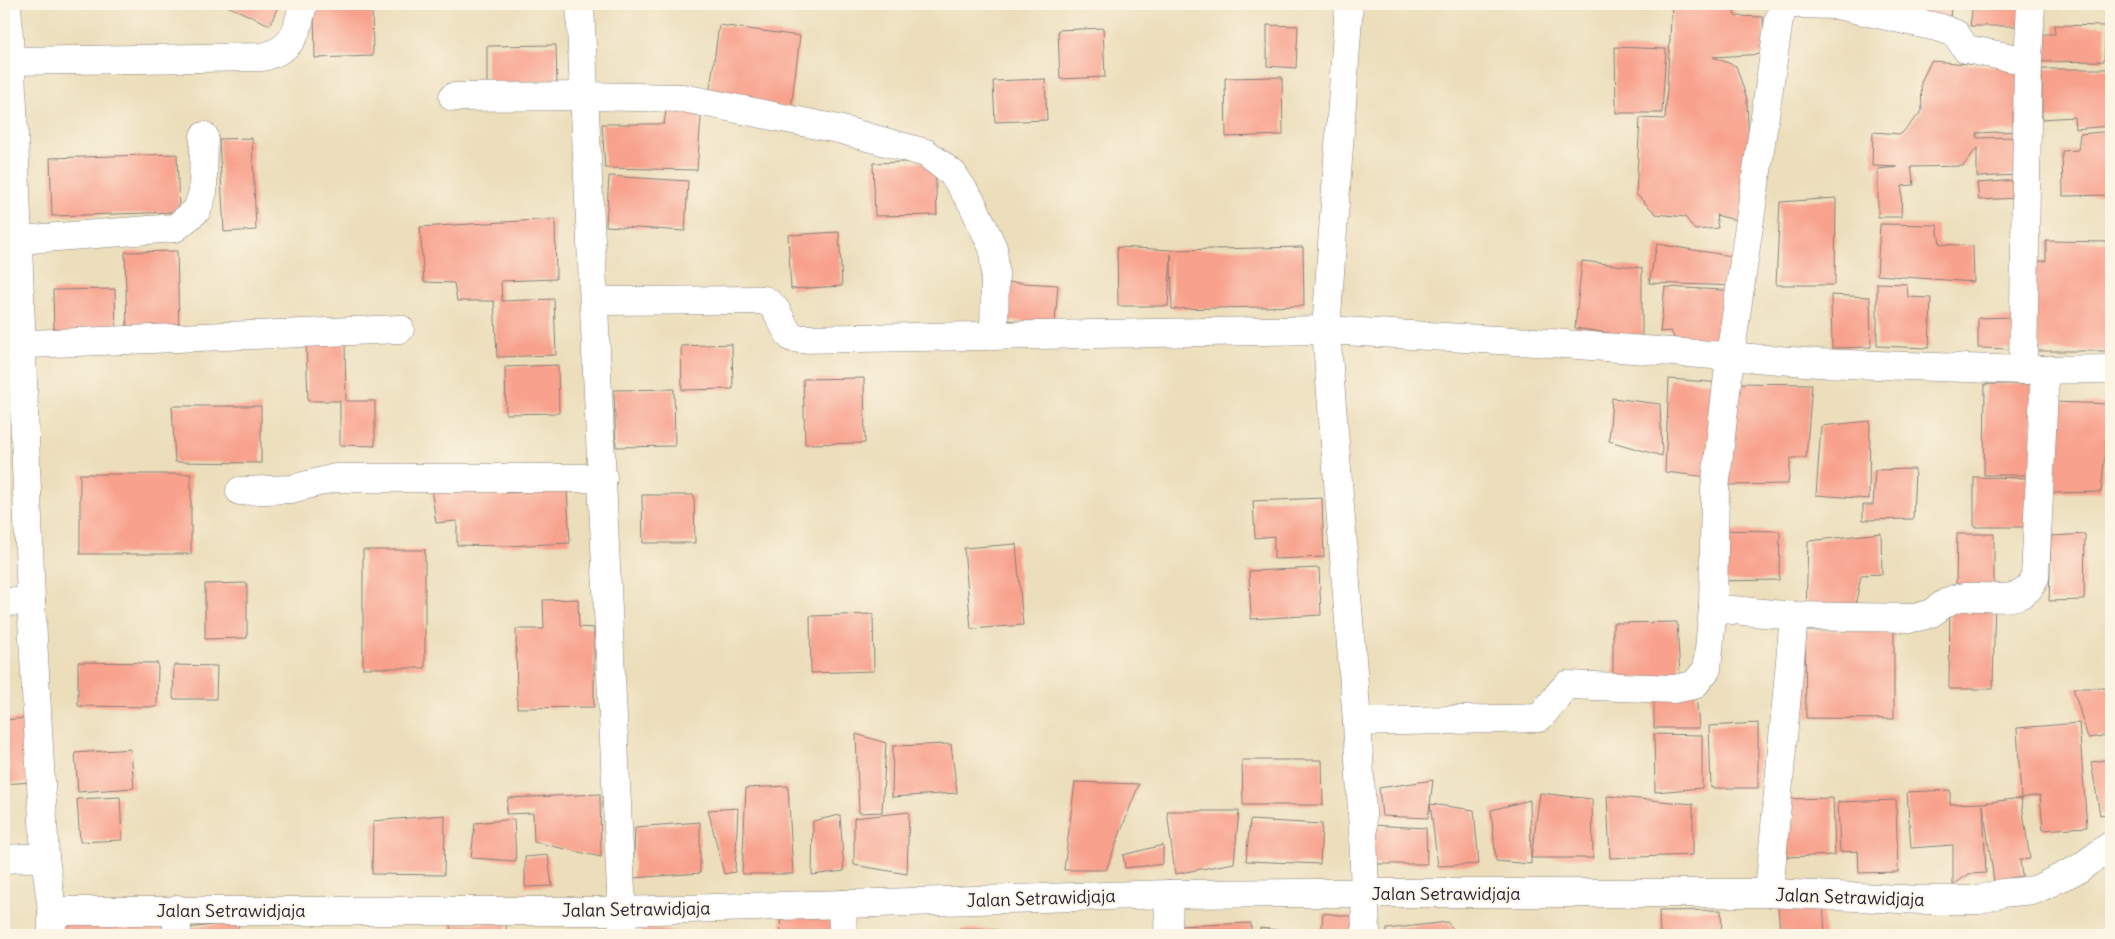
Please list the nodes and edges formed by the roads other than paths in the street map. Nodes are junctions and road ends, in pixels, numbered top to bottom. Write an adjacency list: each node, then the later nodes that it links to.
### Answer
1 (7, 4): 7 (street, Jalan Setrawidjaja)
2 (303, 4): 7 (street)
3 (580, 4): 9 (street)
4 (1349, 4): 15 (street)
5 (1792, 4): 8 (street); 18 (street)
6 (2031, 4): 8 (street)
7 (10, 61): 12 (street, Jalan Setrawidjaja)
8 (2028, 61): 20 (street)
9 (585, 96): 10 (street); 13 (street); 16 (street)
10 (453, 97)
11 (204, 136): 12 (street)
12 (18, 240): 17 (street, Jalan Setrawidjaja)
13 (595, 301): 16 (street); 21 (street)
14 (400, 328): 17 (street)
15 (1326, 330): 16 (street); 18 (street); 27 (street)
16 (994, 336)
17 (12, 345): 23 (street, Jalan Setrawidjaja)
18 (1730, 358): 20 (street); 25 (street)
19 (2111, 369): 20 (street)
20 (2034, 370): 26 (street)
21 (603, 478): 22 (street); 37 (street)
22 (240, 491)
23 (31, 601): 24 (street); 29 (street, Jalan Setrawidjaja)
24 (4, 602)
25 (1713, 608): 26 (street); 27 (street)
26 (1794, 616): 32 (street)
27 (1357, 722): 31 (street)
28 (2111, 845): 32 (street, Jalan Setrawidjaja)
29 (45, 857): 30 (street); 36 (street, Jalan Setrawidjaja)
30 (4, 859)
31 (1364, 893): 32 (street, Jalan Setrawidjaja); 33 (street, Jalan Setrawidjaja); 40 (street)
32 (1769, 893)
33 (1169, 894): 34 (street, Jalan Setrawidjaja); 39 (street)
34 (842, 904): 37 (street, Jalan Setrawidjaja); 38 (street)
35 (177, 922): 36 (street, Jalan Setrawidjaja); 37 (street, Jalan Setrawidjaja)
36 (52, 923)
37 (622, 923)
38 (843, 935)
39 (1168, 935)
40 (1366, 935)

